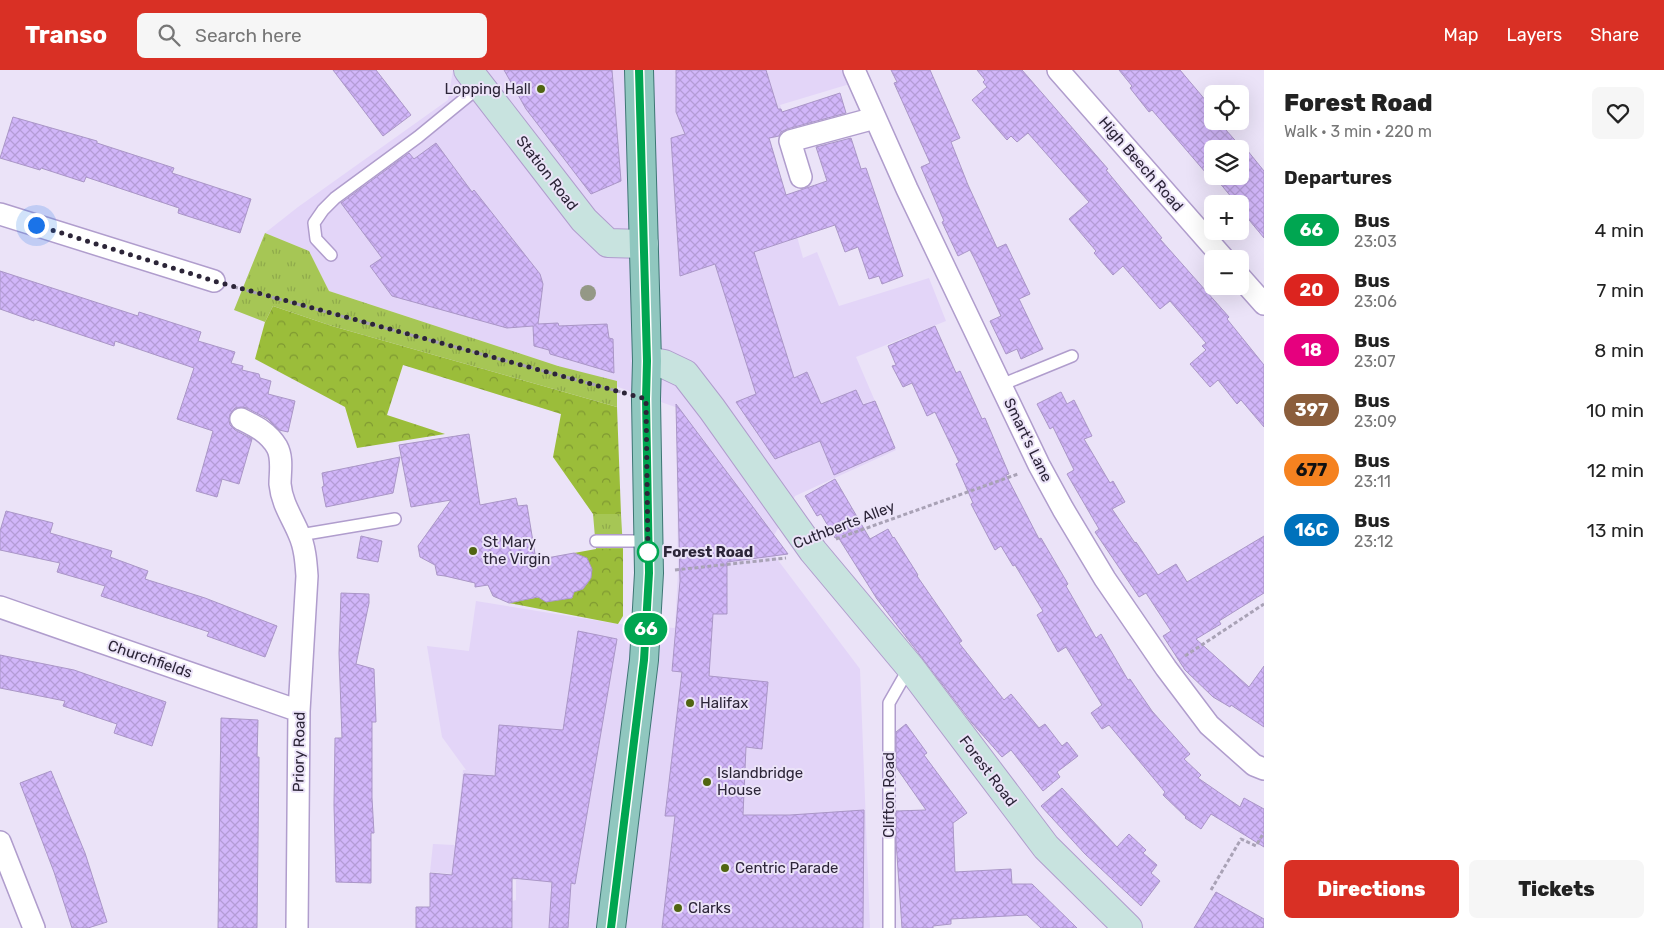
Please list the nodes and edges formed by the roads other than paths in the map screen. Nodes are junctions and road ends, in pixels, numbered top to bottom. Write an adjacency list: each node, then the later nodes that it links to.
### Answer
1 (639, 70): 8 (main road)
2 (854, 70): 5 (street, Smart's Lane)
3 (1058, 70): 9 (street, High Beech Road)
4 (474, 78): 8 (street, Station Road); 10 (lane)
5 (875, 118): 6 (street); 16 (street, Smart's Lane)
6 (801, 177)
7 (0, 214): 11 (street)
8 (644, 244): 15 (main road)
9 (1216, 250)
10 (331, 255)
11 (214, 281)
12 (1249, 287): 13 (street)
13 (1264, 304)
14 (1072, 356): 16 (lane)
15 (647, 361): 20 (main road); 23 (street, Forest Road)
16 (1001, 385): 25 (street, Smart's Lane)
17 (241, 419): 19 (street, Priory Road)
18 (395, 519): 19 (lane)
19 (300, 535): 24 (street, Priory Road)
20 (648, 541): 21 (lane); 29 (main road)
21 (596, 542)
22 (0, 607): 24 (street, Churchfields)
23 (910, 667): 30 (lane, Clifton Road); 31 (street, Forest Road)
24 (299, 711): 28 (street, Priory Road)
25 (1264, 769)
26 (0, 842): 27 (street)
27 (34, 928)
28 (298, 928)
29 (611, 928)
30 (889, 928)
31 (1128, 928)

